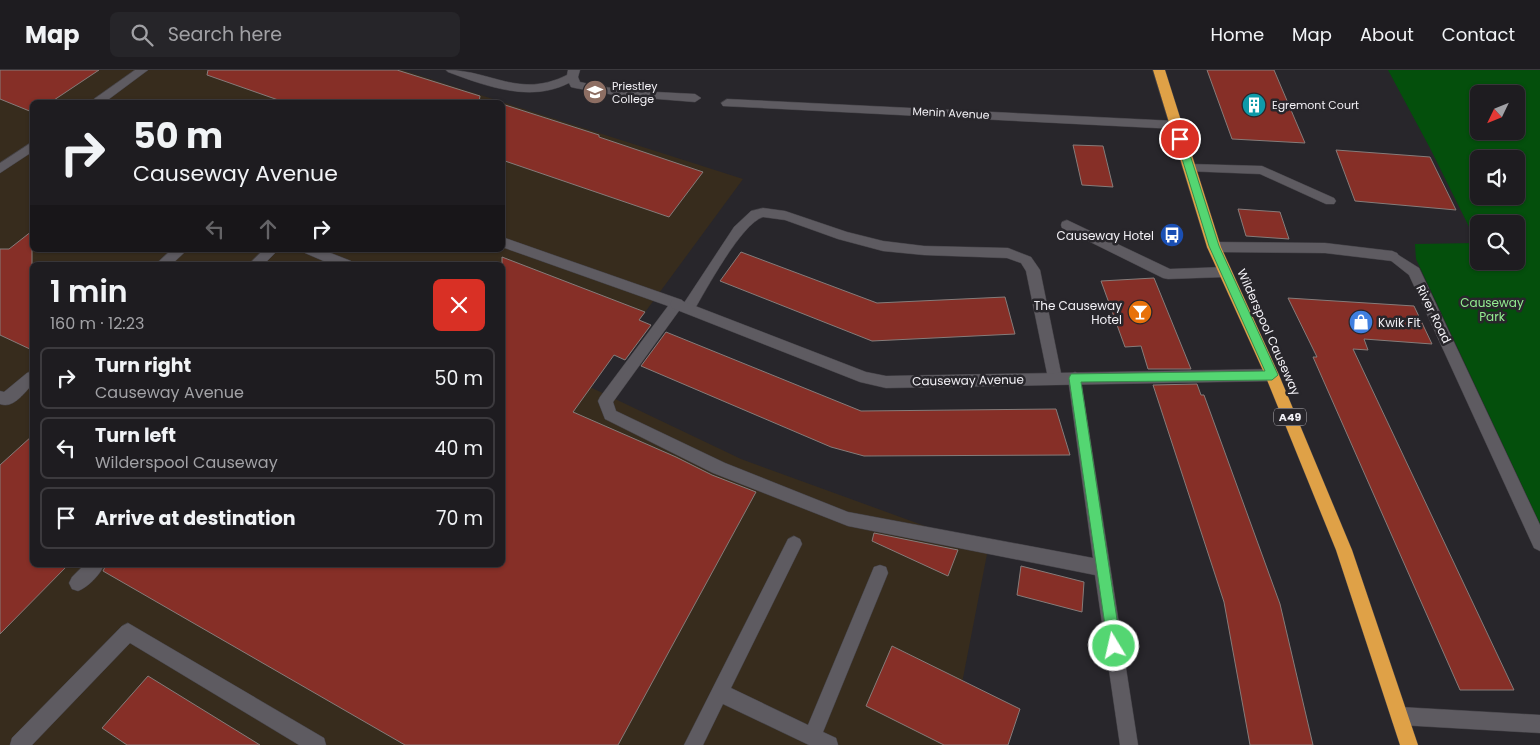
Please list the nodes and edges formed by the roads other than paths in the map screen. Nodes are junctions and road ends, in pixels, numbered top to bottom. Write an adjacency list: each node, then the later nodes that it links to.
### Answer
1 (142, 70): 6 (street)
2 (452, 70): 4 (street)
3 (1159, 70): 8 (highway, Wilderspool Causeway / A49)
4 (573, 74): 5 (street)
5 (695, 98)
6 (101, 100)
7 (726, 102): 8 (street, Menin Avenue)
8 (1176, 125): 10 (highway, Wilderspool Causeway / A49)
9 (30, 147): 11 (street)
10 (1189, 168): 12 (street); 15 (highway, Wilderspool Causeway / A49)
11 (0, 169)
12 (1330, 201)
13 (1067, 225): 22 (street)
14 (505, 243): 23 (street, Causeway Avenue)
15 (1214, 246): 22 (highway, Wilderspool Causeway / A49); 29 (street, River Road)
16 (178, 252): 19 (street)
17 (269, 252): 20 (street)
18 (315, 252): 21 (street)
19 (166, 262)
20 (258, 262)
21 (339, 262)
22 (1226, 272): 24 (highway, Wilderspool Causeway / A49)
23 (683, 306): 25 (street, Causeway Avenue); 25 (street); 32 (street)
24 (1272, 375): 26 (street, Causeway Avenue); 36 (highway, Wilderspool Causeway / A49)
25 (1055, 378): 26 (street, Causeway Avenue)
26 (1075, 378): 32 (street)
27 (30, 379): 28 (street)
28 (0, 397)
29 (1540, 543)
30 (794, 544): 35 (street)
31 (94, 567): 34 (street)
32 (1102, 568): 42 (street)
33 (880, 573): 38 (street)
34 (78, 583)
35 (719, 692): 38 (street); 41 (street)
36 (1400, 716): 37 (street); 43 (highway, Wilderspool Causeway / A49)
37 (1540, 724)
38 (820, 741)
39 (19, 745): 40 (street)
40 (317, 745)
41 (692, 745)
42 (1130, 745)
43 (1409, 745)

